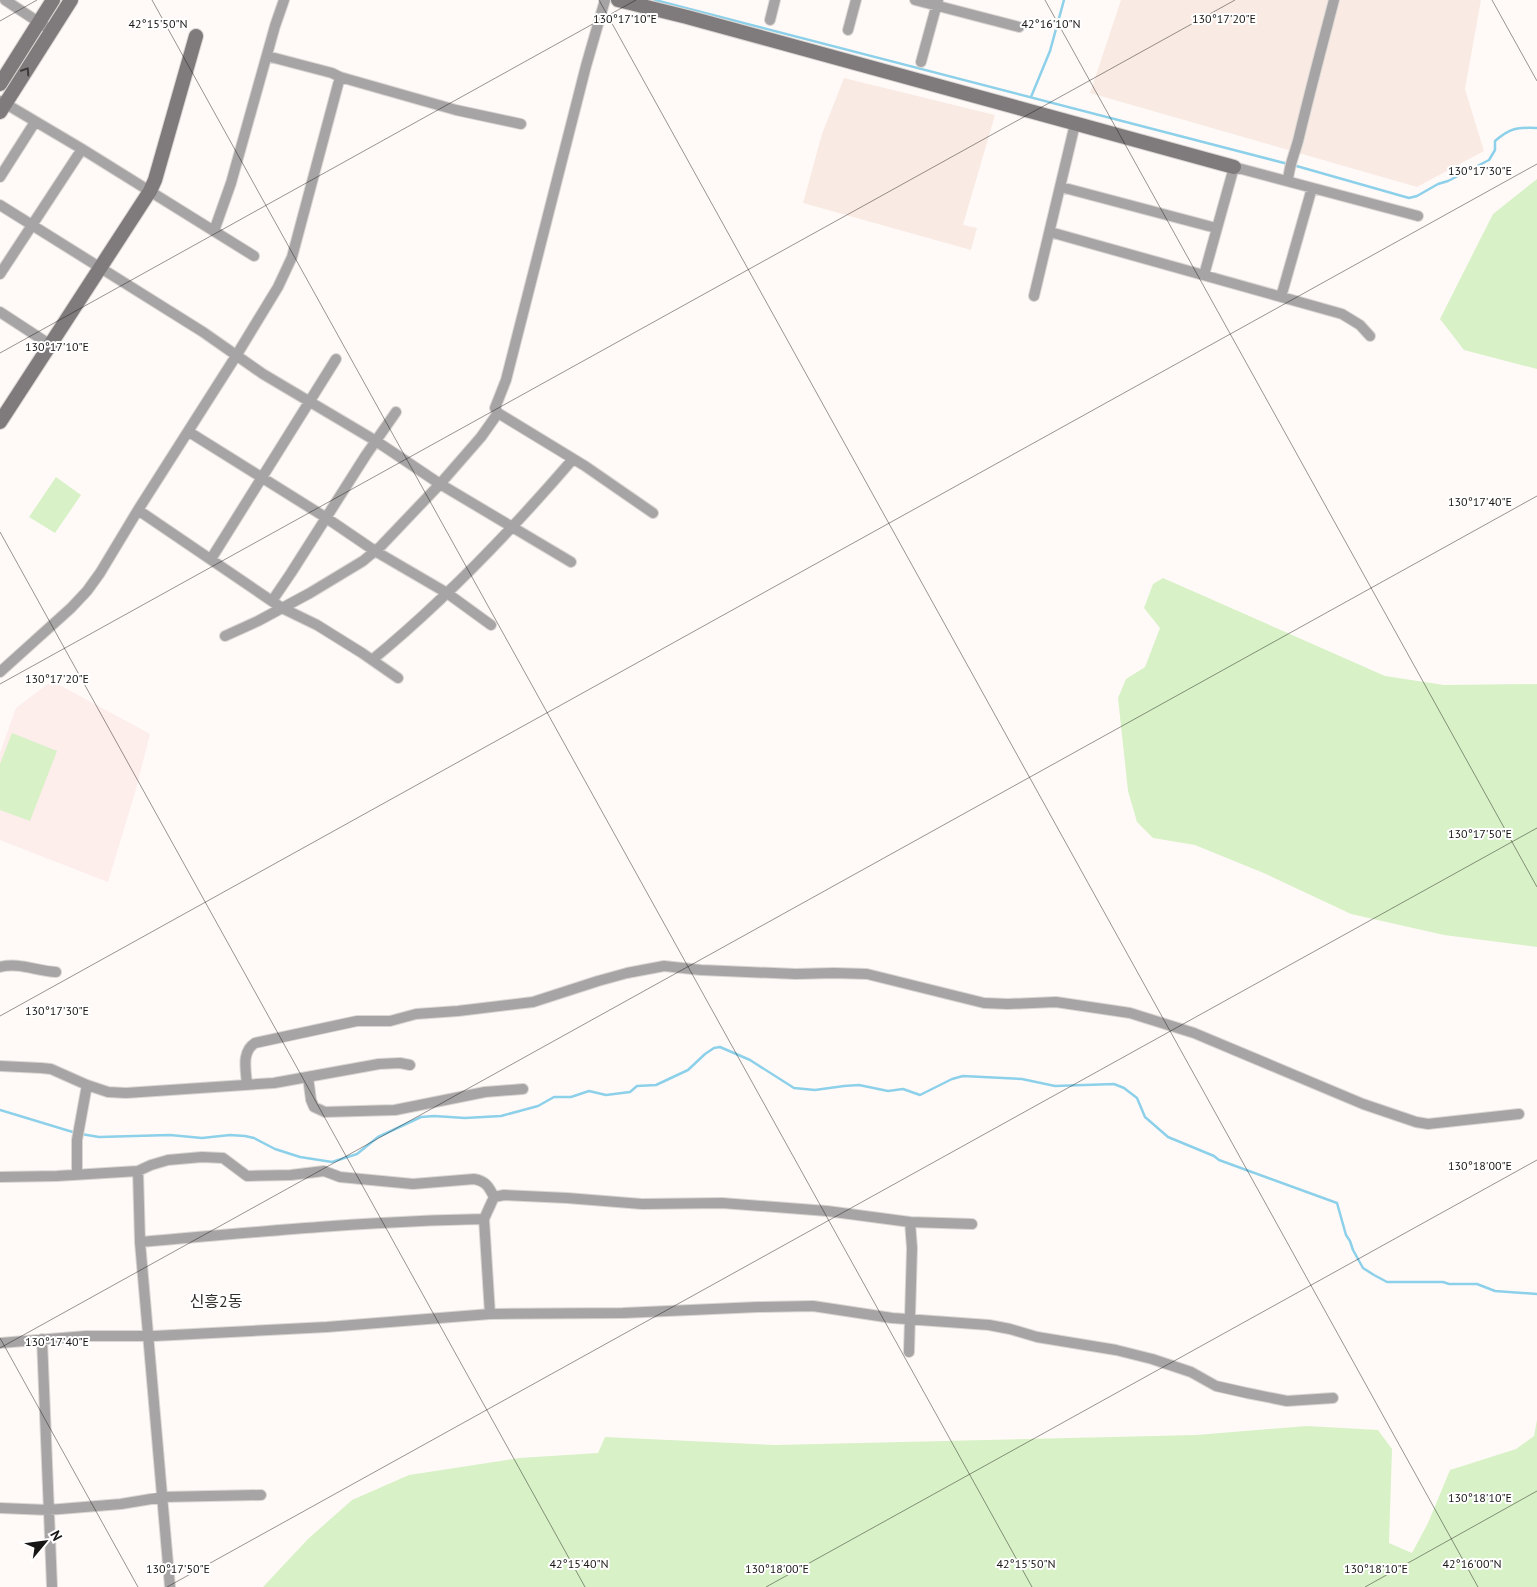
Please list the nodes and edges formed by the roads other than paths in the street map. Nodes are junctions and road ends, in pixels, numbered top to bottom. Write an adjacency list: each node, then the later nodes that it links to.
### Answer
1 (5, 0): 13 (street)
2 (53, 0): 13 (street)
3 (71, 0): 15 (street)
4 (284, 0): 18 (street)
5 (605, 0): 52 (street)
6 (618, 0): 25 (street)
7 (775, 0): 12 (street)
8 (856, 0): 16 (street)
9 (915, 0): 11 (street)
10 (1334, 0): 29 (street)
11 (937, 3): 14 (street); 19 (street)
12 (770, 20)
13 (39, 22): 15 (street); 21 (street)
14 (1019, 27)
15 (52, 30): 22 (street, one-way to 15)
16 (848, 30)
17 (196, 36): 32 (street)
18 (267, 56): 20 (street); 37 (street)
19 (921, 62)
20 (340, 77): 24 (street); 48 (street)
21 (0, 84)
22 (2, 106): 23 (street)
23 (35, 122): 26 (street); 28 (street)
24 (521, 124)
25 (1076, 124): 27 (street); 30 (street)
26 (82, 149): 32 (street); 35 (street)
27 (1234, 167): 29 (street); 36 (street)
28 (0, 177)
29 (1288, 181): 31 (street)
30 (1061, 187): 36 (street); 38 (street)
31 (1312, 188): 34 (street); 44 (street)
32 (150, 191): 37 (street); 40 (street)
33 (0, 205): 35 (street)
34 (1418, 216)
35 (32, 225): 40 (street); 41 (street)
36 (1216, 228): 42 (street)
37 (214, 231): 39 (street)
38 (1050, 232): 42 (street); 43 (street)
39 (254, 256)
40 (100, 268): 47 (street); 48 (street)
41 (0, 274)
42 (1204, 275): 44 (street)
43 (1034, 296)
44 (1282, 297): 46 (street)
45 (0, 312): 47 (street)
46 (1370, 336)
47 (49, 344): 53 (street)
48 (236, 356): 50 (street); 54 (street)
49 (336, 359): 50 (street)
50 (310, 402): 55 (street); 57 (street)
51 (396, 412): 55 (street)
52 (498, 413): 56 (street); 58 (street)
53 (0, 422)
54 (189, 432): 57 (street); 59 (street)
55 (376, 441): 58 (street); 61 (street)
56 (573, 459): 60 (street); 62 (street)
57 (262, 477): 61 (street); 64 (street)
58 (440, 484): 62 (street); 63 (street)
59 (138, 510): 64 (street); 72 (street)
60 (653, 513)
61 (326, 517): 63 (street); 67 (street)
62 (512, 528): 65 (street); 66 (street)
63 (375, 551): 66 (street); 68 (street)
64 (211, 560): 67 (street)
65 (571, 562)
66 (448, 593): 69 (street); 71 (street)
67 (272, 601): 68 (street)
68 (282, 608): 70 (street); 71 (street)
69 (491, 625)
70 (225, 636)
71 (372, 660): 73 (street)
72 (0, 672)
73 (398, 678)
74 (0, 967): 75 (street)
75 (56, 972)
76 (410, 1065): 78 (street)
77 (0, 1066): 80 (street)
78 (308, 1076): 79 (street); 81 (street)
79 (246, 1084): 80 (street); 82 (street)
80 (86, 1085): 84 (street)
81 (523, 1088)
82 (1519, 1114)
83 (138, 1170): 84 (street); 86 (street); 90 (street)
84 (78, 1173): 85 (street)
85 (0, 1177)
86 (494, 1197): 87 (street); 88 (street)
87 (484, 1219): 90 (street); 91 (street)
88 (910, 1222): 89 (street); 92 (street)
89 (972, 1224)
90 (140, 1242): 93 (street)
91 (490, 1314): 92 (street); 93 (street)
92 (911, 1320): 96 (street); 97 (street)
93 (149, 1336): 94 (street); 99 (street)
94 (42, 1340): 95 (street); 101 (street)
95 (0, 1343)
96 (910, 1352)
97 (1333, 1398)
98 (261, 1495): 99 (street)
99 (163, 1497): 101 (street); 103 (street)
100 (0, 1508): 101 (street)
101 (48, 1510): 102 (street)
102 (52, 1587)
103 (170, 1587)

